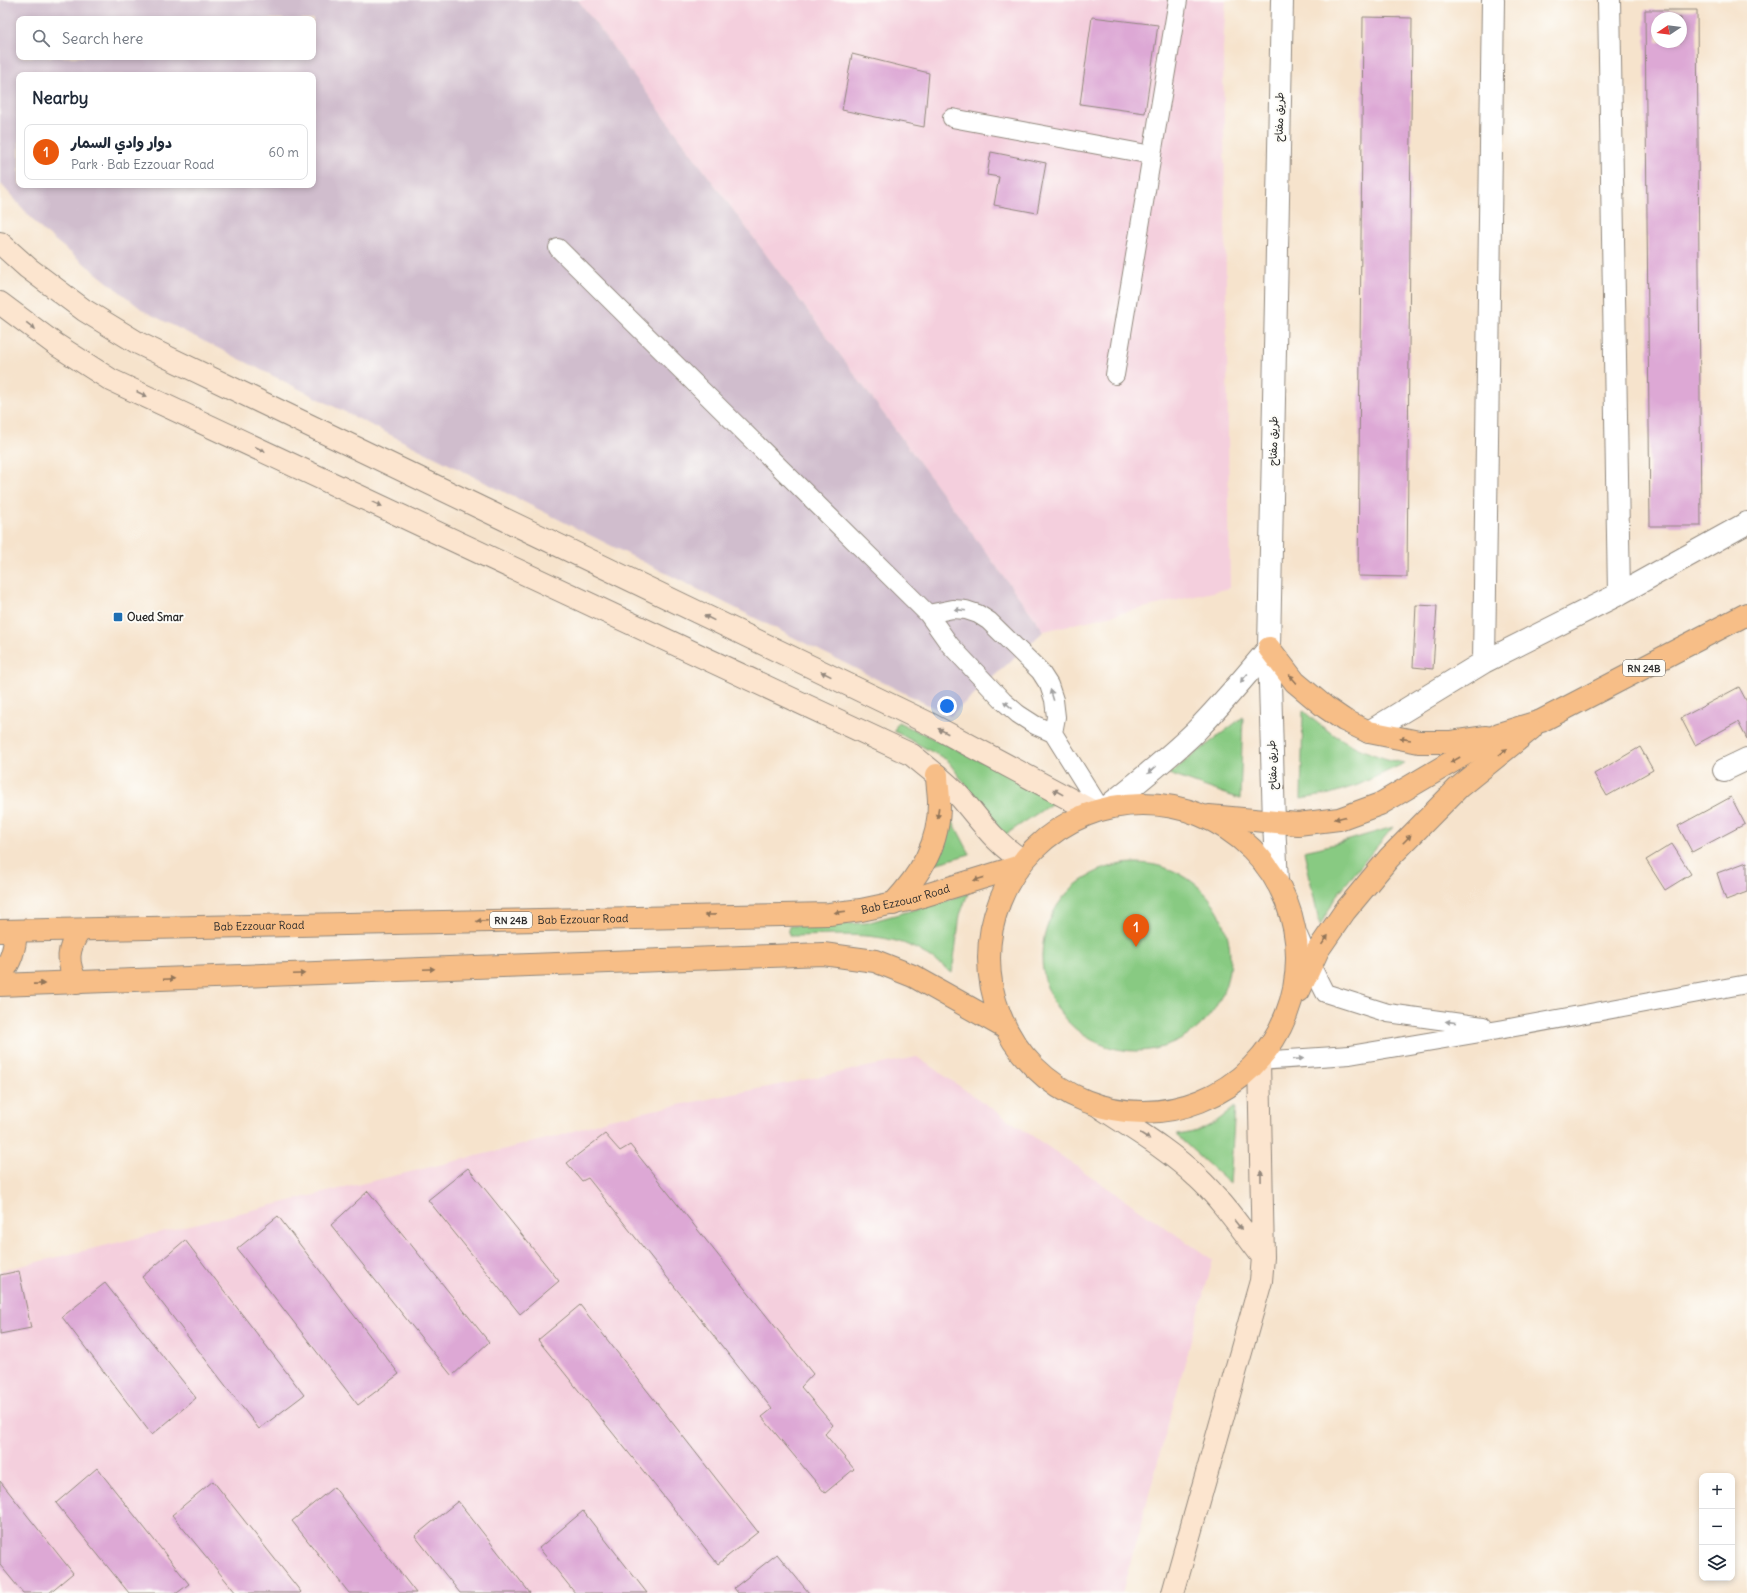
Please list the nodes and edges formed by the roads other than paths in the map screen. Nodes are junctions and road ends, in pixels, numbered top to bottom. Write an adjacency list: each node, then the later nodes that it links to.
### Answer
1 (1178, 0): 6 (lane)
2 (1282, 0): 15 (street, طريق مفتاح)
3 (1493, 0): 16 (street)
4 (1609, 0): 12 (street)
5 (952, 118): 6 (lane)
6 (1152, 155): 10 (lane)
7 (0, 243): 24 (main road, one-way to 7)
8 (558, 248): 13 (lane)
9 (0, 303): 23 (main road, one-way to 23)
10 (1115, 375)
11 (1747, 523): 12 (street)
12 (1619, 594): 16 (street)
13 (928, 614): 19 (lane, one-way to 13); 19 (lane, one-way to 13)
14 (1747, 614): 17 (main road, RN 24B)
15 (1269, 648): 18 (main road, one-way to 15); 24 (street, one-way to 24); 26 (street, طريق مفتاح)
16 (1484, 662): 18 (street)
17 (1541, 721): 20 (main road); 33 (main road, one-way to 17)
18 (1369, 732): 20 (main road, one-way to 18)
19 (1053, 733): 24 (lane)
20 (1499, 734): 26 (main road, one-way to 26)
21 (1747, 759): 22 (street)
22 (1724, 770)
23 (936, 775): 27 (main road); 29 (main road, one-way to 29)
24 (1100, 808): 25 (main road); 27 (main road)
25 (1205, 815): 26 (main road); 28 (main road)
26 (1274, 823): 28 (street, طريق مفتاح)
27 (1020, 863): 29 (main road, Bab Ezzouar Road / RN 24B, one-way to 29); 39 (main road)
28 (1278, 882): 30 (main road)
29 (893, 904): 31 (main road, Bab Ezzouar Road / RN 24B, one-way to 31)
30 (1295, 928): 33 (lane); 38 (main road)
31 (80, 930): 32 (main road, Bab Ezzouar Road / RN 24B); 35 (main road)
32 (8, 931): 34 (main road)
33 (1311, 965): 38 (main road); 40 (lane, one-way to 33)
34 (0, 976)
35 (77, 983): 37 (main road, one-way to 35); 39 (main road, one-way to 39)
36 (1747, 984): 40 (lane)
37 (0, 985)
38 (1283, 1025): 41 (main road)
39 (1004, 1027): 42 (main road)
40 (1504, 1029): 41 (lane, one-way to 40)
41 (1259, 1061): 42 (main road); 43 (main road, one-way to 41)
42 (1100, 1107): 43 (main road, one-way to 43)
43 (1263, 1257): 44 (main road)
44 (1173, 1593)

